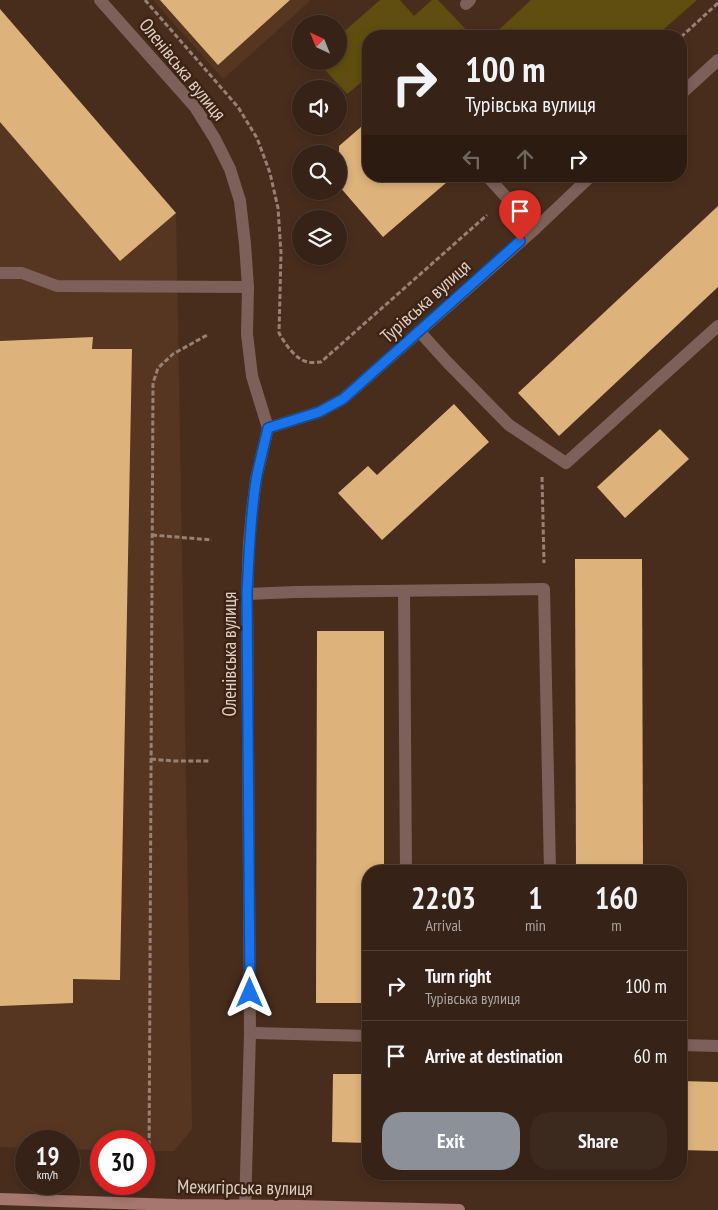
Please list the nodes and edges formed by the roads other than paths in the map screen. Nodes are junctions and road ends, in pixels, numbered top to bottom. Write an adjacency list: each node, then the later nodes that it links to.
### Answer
1 (100, 0): 8 (street, Оленівська вулиця)
2 (718, 60): 3 (street)
3 (687, 88)
4 (492, 182): 6 (street)
5 (585, 182): 6 (street, Турівська вулиця)
6 (534, 228): 10 (street, Турівська вулиця)
7 (0, 273): 8 (street)
8 (248, 287): 11 (street, Оленівська вулиця)
9 (718, 326): 10 (street)
10 (419, 331): 11 (street, Турівська вулиця)
11 (268, 428): 13 (street, Оленівська вулиця)
12 (404, 591): 13 (street); 14 (street); 15 (street)
13 (247, 594): 16 (street, Оленівська вулиця)
14 (406, 865)
15 (550, 865)
16 (250, 1033): 17 (street); 21 (street, Оленівська вулиця)
17 (362, 1036)
18 (687, 1045): 19 (street)
19 (718, 1046)
20 (0, 1199): 21 (street, Межигірська вулиця)
21 (245, 1208): 22 (street, Межигірська вулиця)
22 (459, 1210)

